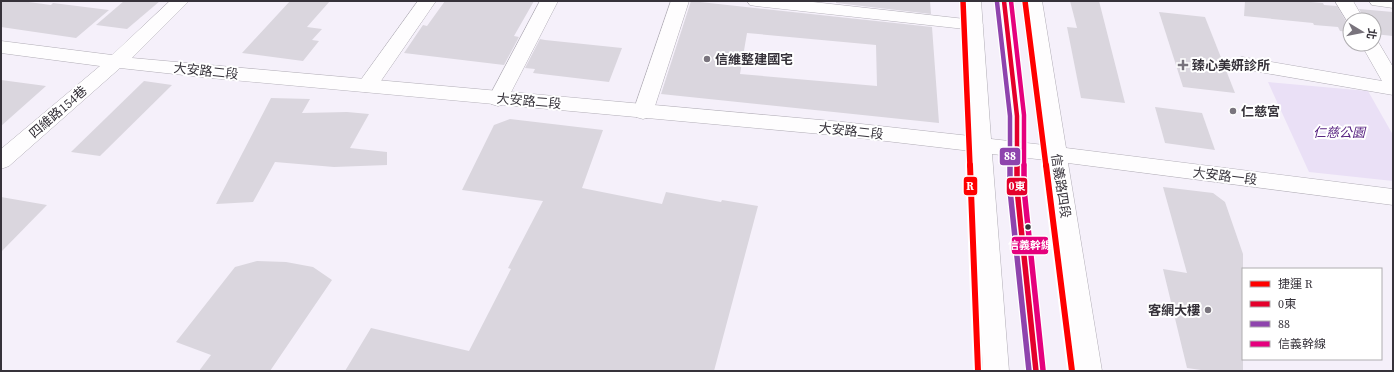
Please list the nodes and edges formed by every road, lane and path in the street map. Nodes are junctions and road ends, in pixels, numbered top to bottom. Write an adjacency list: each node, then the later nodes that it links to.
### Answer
1 (180, 1): 16 (street, 四維路154巷)
2 (427, 1): 19 (street)
3 (549, 1): 21 (street)
4 (680, 1): 22 (street)
5 (756, 1): 11 (street)
6 (972, 1): 13 (street)
7 (1033, 1): 24 (street, 信義路四段)
8 (1344, 1): 12 (street)
9 (1378, 1): 10 (street)
10 (1393, 2)
11 (797, 3): 13 (street)
12 (1350, 12)
13 (974, 25): 23 (street)
14 (1, 47): 16 (street, 大安路二段)
15 (1375, 52): 18 (street)
16 (116, 62): 19 (street, 大安路二段); 25 (street, 四維路154巷)
17 (1242, 63): 20 (street)
18 (1393, 83)
19 (367, 86): 21 (street, 大安路二段)
20 (1393, 89)
21 (498, 98): 22 (street, 大安路二段)
22 (643, 112): 23 (street, 大安路二段)
23 (982, 145): 24 (street, 大安路二段); 27 (street)
24 (1056, 154): 26 (street, 大安路一段); 28 (street, 信義路四段)
25 (1, 161)
26 (1393, 197)
27 (996, 371)
28 (1089, 371)

